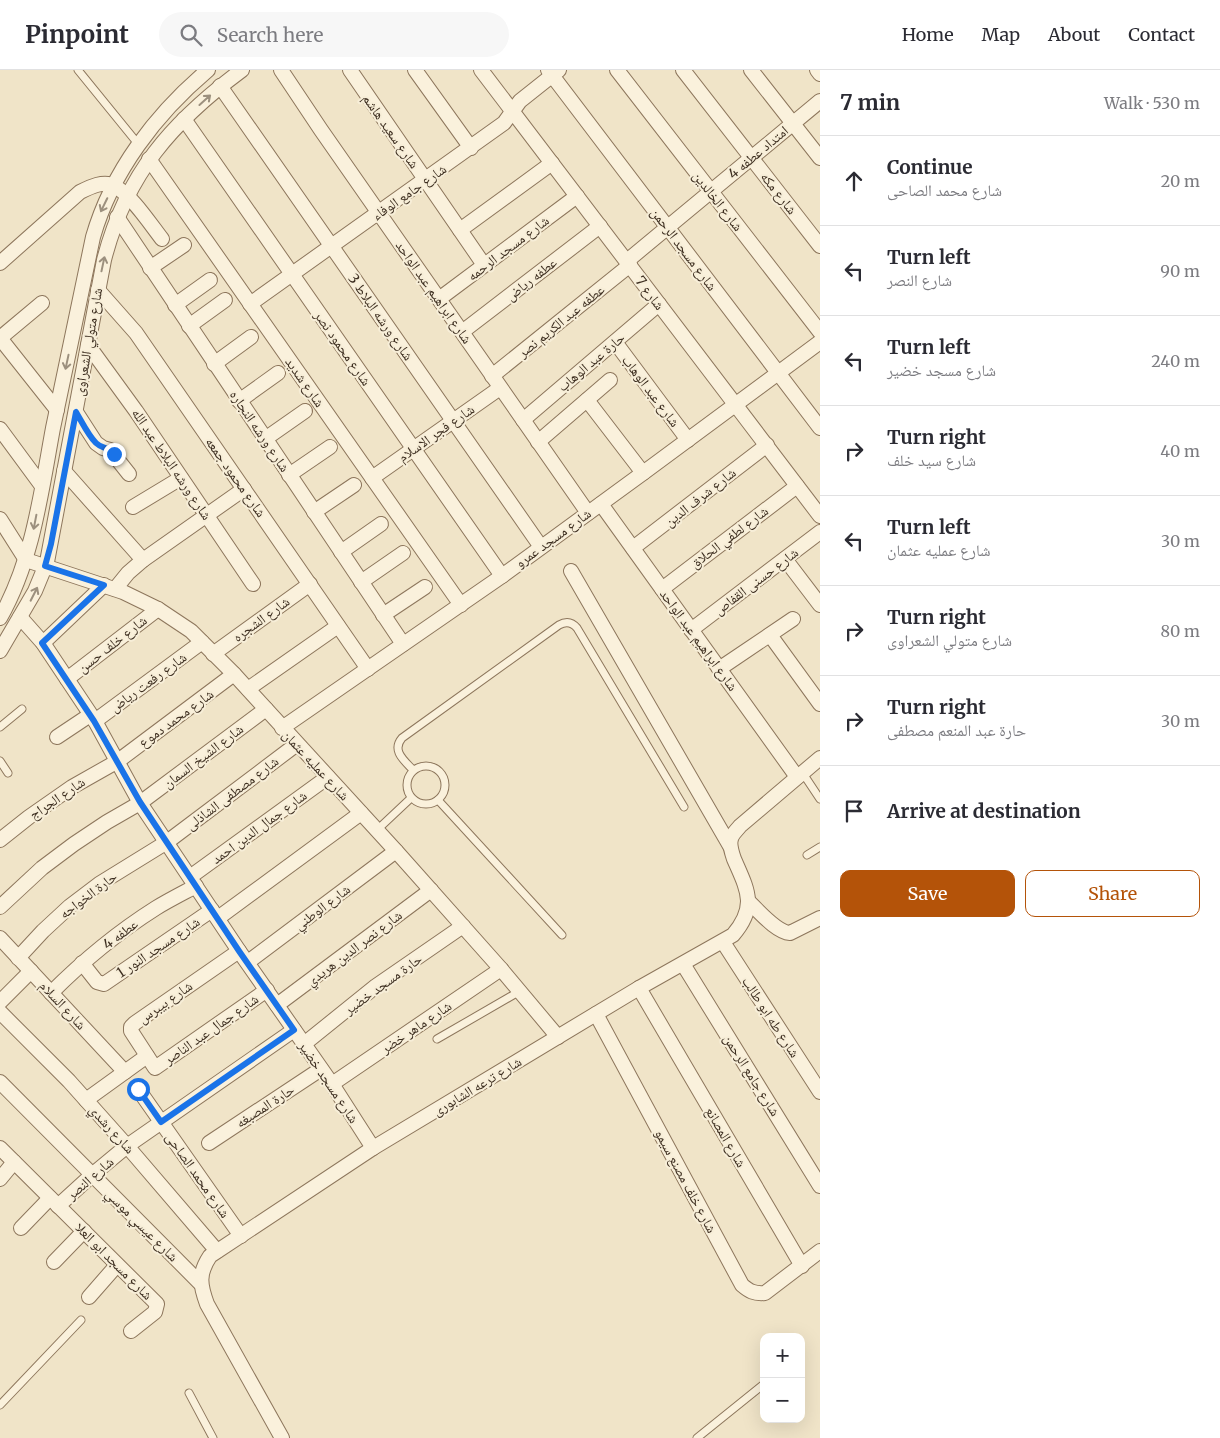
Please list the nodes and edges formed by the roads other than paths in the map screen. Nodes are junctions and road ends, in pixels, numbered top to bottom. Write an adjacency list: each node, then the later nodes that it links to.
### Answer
1 (78, 70): 19 (lane)
2 (208, 70): 19 (street, شارع متولي الشعراوى)
3 (242, 70): 14 (street, شارع متولي الشعراوى)
4 (281, 70): 30 (street, شارع ابراهيم عبد الواحد)
5 (350, 70): 25 (street, شارع سعيد هاشم)
6 (415, 70): 20 (street)
7 (481, 70): 16 (street, شارع 7)
8 (617, 70): 27 (street, شارع الخالدين)
9 (683, 70): 21 (street, شارع مكه)
10 (752, 70): 18 (street)
11 (817, 70): 13 (street)
12 (553, 72): 16 (street, شارع جامع الوفاء); 33 (street, شارع مسجد الرحمن)
13 (820, 74)
14 (220, 86): 17 (street, شارع متولي الشعراوى, one-way to 14); 37 (street, شارع ورشه البلاط 3)
15 (820, 101): 18 (street, امتداد عطفه 4)
16 (512, 111): 20 (street, شارع جامع الوفاء); 24 (street, شارع 7)
17 (184, 119): 23 (street, شارع متولي الشعراوى); 43 (street, شارع محمود نصر)
18 (793, 123): 21 (street, امتداد عطفه 4); 22 (street)
19 (139, 145): 26 (street, شارع متولي الشعراوى)
20 (471, 148): 25 (street, شارع جامع الوفاء)
21 (752, 158): 27 (street, امتداد عطفه 4); 38 (street, شارع مكه)
22 (820, 158)
23 (150, 159): 28 (street, شارع متولي الشعراوى); 49 (street, شارع شديد)
24 (552, 163): 29 (street, شارع 7); 34 (street)
25 (426, 180): 30 (street, شارع جامع الوفاء); 34 (street, شارع سعيد هاشم)
26 (114, 185): 28 (street); 39 (street); 68 (street, شارع متولي الشعراوى, one-way to 68)
27 (711, 192): 33 (street, امتداد عطفه 4); 54 (street, شارع الخالدين)
28 (127, 196): 31 (street, شارع متولي الشعراوى); 35 (street)
29 (577, 196): 32 (street, شارع 7); 41 (street, شارع مسجد الرحمه)
30 (379, 213): 37 (street, شارع جامع الوفاء); 46 (street, شارع ابراهيم عبد الواحد)
31 (117, 217): 42 (street, شارع ورشه النجاره); 45 (street, شارع متولي الشعراوى, one-way to 31)
32 (600, 226): 40 (street, شارع 7); 53 (street, عطفه رياض)
33 (668, 228): 40 (street, امتداد عطفه 4); 62 (street, شارع مسجد الرحمن)
34 (460, 230): 41 (street, شارع سعيد هاشم)
35 (162, 239)
36 (184, 246): 42 (street)
37 (332, 246): 43 (street, شارع جامع الوفاء); 72 (street, شارع ورشه البلاط 3)
38 (820, 246)
39 (0, 263)
40 (628, 264): 50 (street, شارع 7); 64 (street, عطفه عبد الكريم نصر)
41 (484, 265): 46 (street, شارع مسجد الرحمه)
42 (150, 268): 51 (street, شارع ورشه النجاره)
43 (292, 275): 49 (street, شارع جامع الوفاء); 80 (street, شارع محمود نصر)
44 (210, 280): 51 (street)
45 (98, 290): 59 (street, شارع متولي الشعراوى); 90 (street, شارع محمود جمعه)
46 (439, 299): 53 (street, شارع ابراهيم عبد الواحد)
47 (225, 300): 52 (street)
48 (42, 303): 56 (street)
49 (250, 304): 86 (street, شارع شديد)
50 (659, 304): 57 (street, حارة عبد الوهاب); 67 (street, شارع 7)
51 (175, 305): 52 (street, شارع ورشه النجاره)
52 (189, 326): 60 (street, شارع ورشه النجاره)
53 (462, 332): 64 (street, شارع ابراهيم عبد الواحد)
54 (820, 332)
55 (251, 337): 60 (street)
56 (0, 338): 68 (street)
57 (615, 342): 71 (street, حارة عبد الوهاب); 76 (street, شارع عبد الوهاب)
58 (820, 342): 62 (street, شارع مسجد عمرو)
59 (88, 346): 70 (street, شارع متولي الشعراوى); 85 (street, شارع ورشه البلاط عبد الله)
60 (214, 364): 66 (street, شارع ورشه النجاره)
61 (278, 373): 66 (street)
62 (778, 373): 67 (street, شارع مسجد عمرو); 73 (street, شارع مسجد الرحمن)
63 (610, 380): 65 (street)
64 (496, 382): 71 (street, شارع ابراهيم عبد الواحد); 72 (street, شارع فجر الاسلام)
65 (587, 400): 77 (street); 84 (street)
66 (239, 401): 75 (street, شارع ورشه النجاره)
67 (736, 405): 76 (street, شارع مسجد عمرو); 78 (street, شارع 7)
68 (57, 410): 88 (street, شارع متولي الشعراوى)
69 (305, 411): 75 (street)
70 (76, 412): 81 (street, شارع متولي الشعراوى); 82 (street)
71 (523, 420): 77 (street, شارع ابراهيم عبد الواحد)
72 (454, 421): 80 (street, شارع فجر الاسلام); 100 (street, شارع ورشه البلاط 3)
73 (820, 428)
74 (1, 433): 88 (street)
75 (265, 439): 83 (street, شارع ورشه النجاره)
76 (688, 440): 84 (street, شارع مسجد عمرو)
77 (538, 442): 94 (street, شارع ابراهيم عبد الواحد)
78 (767, 446): 89 (street, شارع 7); 101 (street, شارع شرف الدين)
79 (330, 447): 83 (street)
80 (414, 449): 86 (street, شارع فجر الاسلام); 109 (street, شارع محمود نصر)
81 (64, 471): 106 (street); 107 (street, شارع متولي الشعراوى)
82 (129, 474)
83 (289, 474): 93 (street, شارع ورشه النجاره)
84 (643, 474): 91 (street, شارع مسجد عمرو)
85 (181, 478): 92 (street); 95 (street, شارع ورشه البلاط عبد الله)
86 (372, 478): 116 (street, شارع شديد)
87 (354, 485): 93 (street)
88 (42, 486): 105 (street, شارع متولي الشعراوى, one-way to 105)
89 (797, 486): 96 (street, شارع 7); 115 (street, شارع لطفي الحلاق)
90 (244, 489): 95 (street); 112 (street, شارع محمود جمعه)
91 (601, 504): 94 (street, شارع مسجد عمرو); 101 (street, شارع ابراهيم عبد الواحد)
92 (133, 506)
93 (314, 512): 102 (street, شارع ورشه النجاره)
94 (588, 513): 100 (street, شارع مسجد عمرو)
95 (206, 516): 106 (street); 111 (street, شارع ورشه البلاط عبد الله)
96 (820, 516)
97 (0, 519): 105 (street)
98 (380, 524): 102 (street)
99 (820, 532): 104 (street, شارع حسنى القفاص)
100 (541, 547): 109 (street, شارع مسجد عمرو)
101 (633, 548): 115 (street, شارع ابراهيم عبد الواحد)
102 (341, 552): 110 (street, شارع ورشه النجاره)
103 (403, 553): 110 (street)
104 (785, 558): 117 (street); 124 (street, شارع حسنى القفاص)
105 (26, 560): 107 (street, شارع عمليه عثمان); 120 (street, شارع متولي الشعراوى)
106 (143, 560): 113 (street)
107 (45, 566): 113 (street, شارع عمليه عثمان); 121 (street, شارع متولي الشعراوى, one-way to 107)
108 (571, 571): 160 (street)
109 (502, 576): 116 (street, شارع مسجد عمرو)
110 (361, 582): 119 (street, شارع ورشه النجاره)
111 (253, 584)
112 (310, 584): 123 (street, شارع محمود جمعه); 130 (street, شارع الشجره)
113 (110, 587): 118 (street, شارع عمليه عثمان); 127 (street)
114 (425, 587): 119 (street)
115 (662, 589): 124 (street, شارع ابراهيم عبد الواحد)
116 (461, 605): 128 (street, شارع مسجد عمرو)
117 (820, 605)
118 (158, 609): 126 (street, شارع عمليه عثمان); 134 (street, شارع خلف حسن)
119 (383, 615): 128 (street, شارع ورشه النجاره)
120 (0, 616)
121 (20, 617): 127 (street, شارع مسجد خضير); 129 (street, شارع متولي الشعراوى)
122 (793, 619): 125 (street)
123 (338, 626): 131 (street, شارع محمود جمعه); 135 (street)
124 (691, 630): 132 (street, شارع ابراهيم عبد الواحد)
125 (770, 635): 132 (street); 136 (street)
126 (202, 642): 130 (street, شارع عمليه عثمان); 139 (street, شارع رفعت رياض)
127 (42, 643): 134 (street, شارع مسجد خضير)
128 (403, 644): 131 (street, شارع مسجد عمرو)
129 (0, 651)
130 (214, 654): 133 (street, شارع عمليه عثمان)
131 (368, 668): 141 (street, شارع مسجد عمرو)
132 (719, 669): 149 (street, شارع ابراهيم عبد الواحد)
133 (234, 674): 135 (street, شارع عمليه عثمان); 146 (street, شارع محمد دموع)
134 (67, 679): 139 (street, شارع مسجد خضير)
135 (248, 689): 138 (street, شارع عمليه عثمان)
136 (820, 704)
137 (22, 709): 140 (lane)
138 (266, 709): 141 (street, شارع عمليه عثمان); 154 (street, شارع الشيخ السمان)
139 (92, 718): 142 (street, شارع رفعت رياض); 146 (street, شارع مسجد خضير)
140 (0, 727)
141 (282, 728): 143 (street, شارع عمليه عثمان)
142 (57, 737)
143 (297, 744): 150 (street, شارع عمليه عثمان); 159 (street, شارع مصطفى الشاذلى)
144 (820, 758): 149 (street)
145 (0, 761): 148 (lane)
146 (118, 761): 154 (street, شارع مسجد خضير); 158 (street, شارع الجراج)
147 (413, 770): 151 (lane); 153 (lane); 155 (lane)
148 (8, 773)
149 (799, 774): 152 (lane); 160 (street)
150 (328, 777): 156 (street, شارع عمليه عثمان); 164 (street, شارع جمال الدين احمد)
151 (411, 798): 153 (lane); 157 (lane)
152 (820, 799)
153 (438, 800): 171 (lane)
154 (140, 802): 159 (street, شارع مسجد خضير); 167 (street, شارع الشيخ السمان)
155 (684, 807)
156 (361, 813): 157 (street, شارع عمليه عثمان); 168 (street)
157 (377, 830): 162 (street, شارع عمليه عثمان)
158 (0, 840)
159 (167, 842): 164 (street, شارع مسجد خضير); 175 (street, حارة الخواجه)
160 (730, 846): 166 (street)
161 (820, 847): 163 (lane)
162 (396, 851): 165 (street, شارع عمليه عثمان); 176 (street, شارع الوطني)
163 (807, 855)
164 (193, 881): 168 (street, شارع مسجد خضير); 177 (street, عطفه 4)
165 (431, 890): 170 (street, شارع عمليه عثمان); 186 (street, شارع نصر الدين هريدي)
166 (749, 902): 169 (street); 173 (street, شارع ترعه الشابورى)
167 (0, 907)
168 (215, 914): 174 (street, شارع مسجد خضير); 177 (street, شارع مسجد النور 1)
169 (820, 918)
170 (463, 926): 179 (street, شارع عمليه عثمان); 192 (street, حارة مسجد خضير)
171 (562, 935)
172 (0, 938): 175 (street, شارع السلام)
173 (723, 942): 178 (street, شارع ترعه الشابورى); 200 (street, شارع طه ابو طالب)
174 (239, 951): 176 (street, شارع مسجد خضير); 193 (street, شارع بيبرس)
175 (18, 958): 180 (street, شارع السلام)
176 (248, 962): 182 (street, شارع مسجد خضير)
177 (82, 963): 184 (street, عطفه 4)
178 (683, 964): 181 (street, شارع ترعه الشابورى); 210 (street, شارع جامع الرحمن)
179 (501, 970): 183 (street, شارع عمليه عثمان); 198 (street, شارع ماهر خضر)
180 (31, 971): 184 (street, شارع السلام); 185 (street)
181 (639, 988): 188 (street, شارع ترعه الشابورى); 219 (street, شارع المصانع)
182 (267, 990): 186 (street, شارع مسجد خضير); 194 (street, شارع جمال عبد الناصر)
183 (520, 991): 190 (street, شارع عمليه عثمان); 191 (lane)
184 (51, 993): 196 (street, شارع السلام)
185 (0, 1002)
186 (277, 1005): 189 (street, شارع مسجد خضير)
187 (0, 1012): 201 (street, شارع رشدي)
188 (596, 1014): 190 (street, شارع ترعه الشابورى); 219 (street, شارع خلف مصنع سيمو)
189 (294, 1030): 192 (street, شارع مسجد خضير); 202 (street, شارع النصر)
190 (558, 1037): 206 (street, شارع ترعه الشابورى)
191 (437, 1039)
192 (304, 1044): 195 (street, شارع مسجد خضير)
193 (147, 1056): 194 (street, شارع بيبرس); 196 (street)
194 (154, 1068)
195 (321, 1069): 198 (street, شارع مسجد خضير); 203 (street, حارة المصبغه)
196 (125, 1072): 201 (street)
197 (0, 1082): 208 (street, شارع عيسي موسي)
198 (332, 1084): 206 (street, شارع مسجد خضير)
199 (138, 1089): 202 (street, شارع محمد الصاحى)
200 (820, 1092)
201 (86, 1100): 204 (street, شارع رشدي)
202 (161, 1122): 204 (street, شارع النصر); 214 (street, شارع محمد الصاحى)
203 (209, 1143)
204 (127, 1146): 208 (street, شارع النصر); 215 (street, شارع رشدي)
205 (0, 1148): 207 (street, شارع مسجد ابو العلا)
206 (373, 1148): 214 (street, شارع ترعه الشابورى)
207 (14, 1162): 209 (street); 211 (street, شارع مسجد ابو العلا)
208 (92, 1175): 211 (street, شارع النصر); 220 (street, شارع عيسي موسي)
209 (0, 1179)
210 (820, 1186)
211 (54, 1202): 212 (street, شارع النصر); 213 (street, شارع مسجد ابو العلا)
212 (21, 1228)
213 (84, 1232): 217 (street); 218 (street, شارع مسجد ابو العلا)
214 (241, 1236): 215 (street, شارع ترعه الشابورى)
215 (217, 1251): 220 (street, شارع ترعه الشابورى)
216 (820, 1252): 219 (street)
217 (54, 1262)
218 (117, 1265): 221 (street); 223 (street, شارع مسجد ابو العلا)
219 (802, 1266)
220 (200, 1282): 228 (street)
221 (89, 1297)
222 (80, 1320): 226 (lane)
223 (131, 1331)
224 (760, 1387): 229 (lane)
225 (189, 1393): 227 (lane)
226 (0, 1405)
227 (213, 1438)
228 (282, 1438)
229 (697, 1438)

